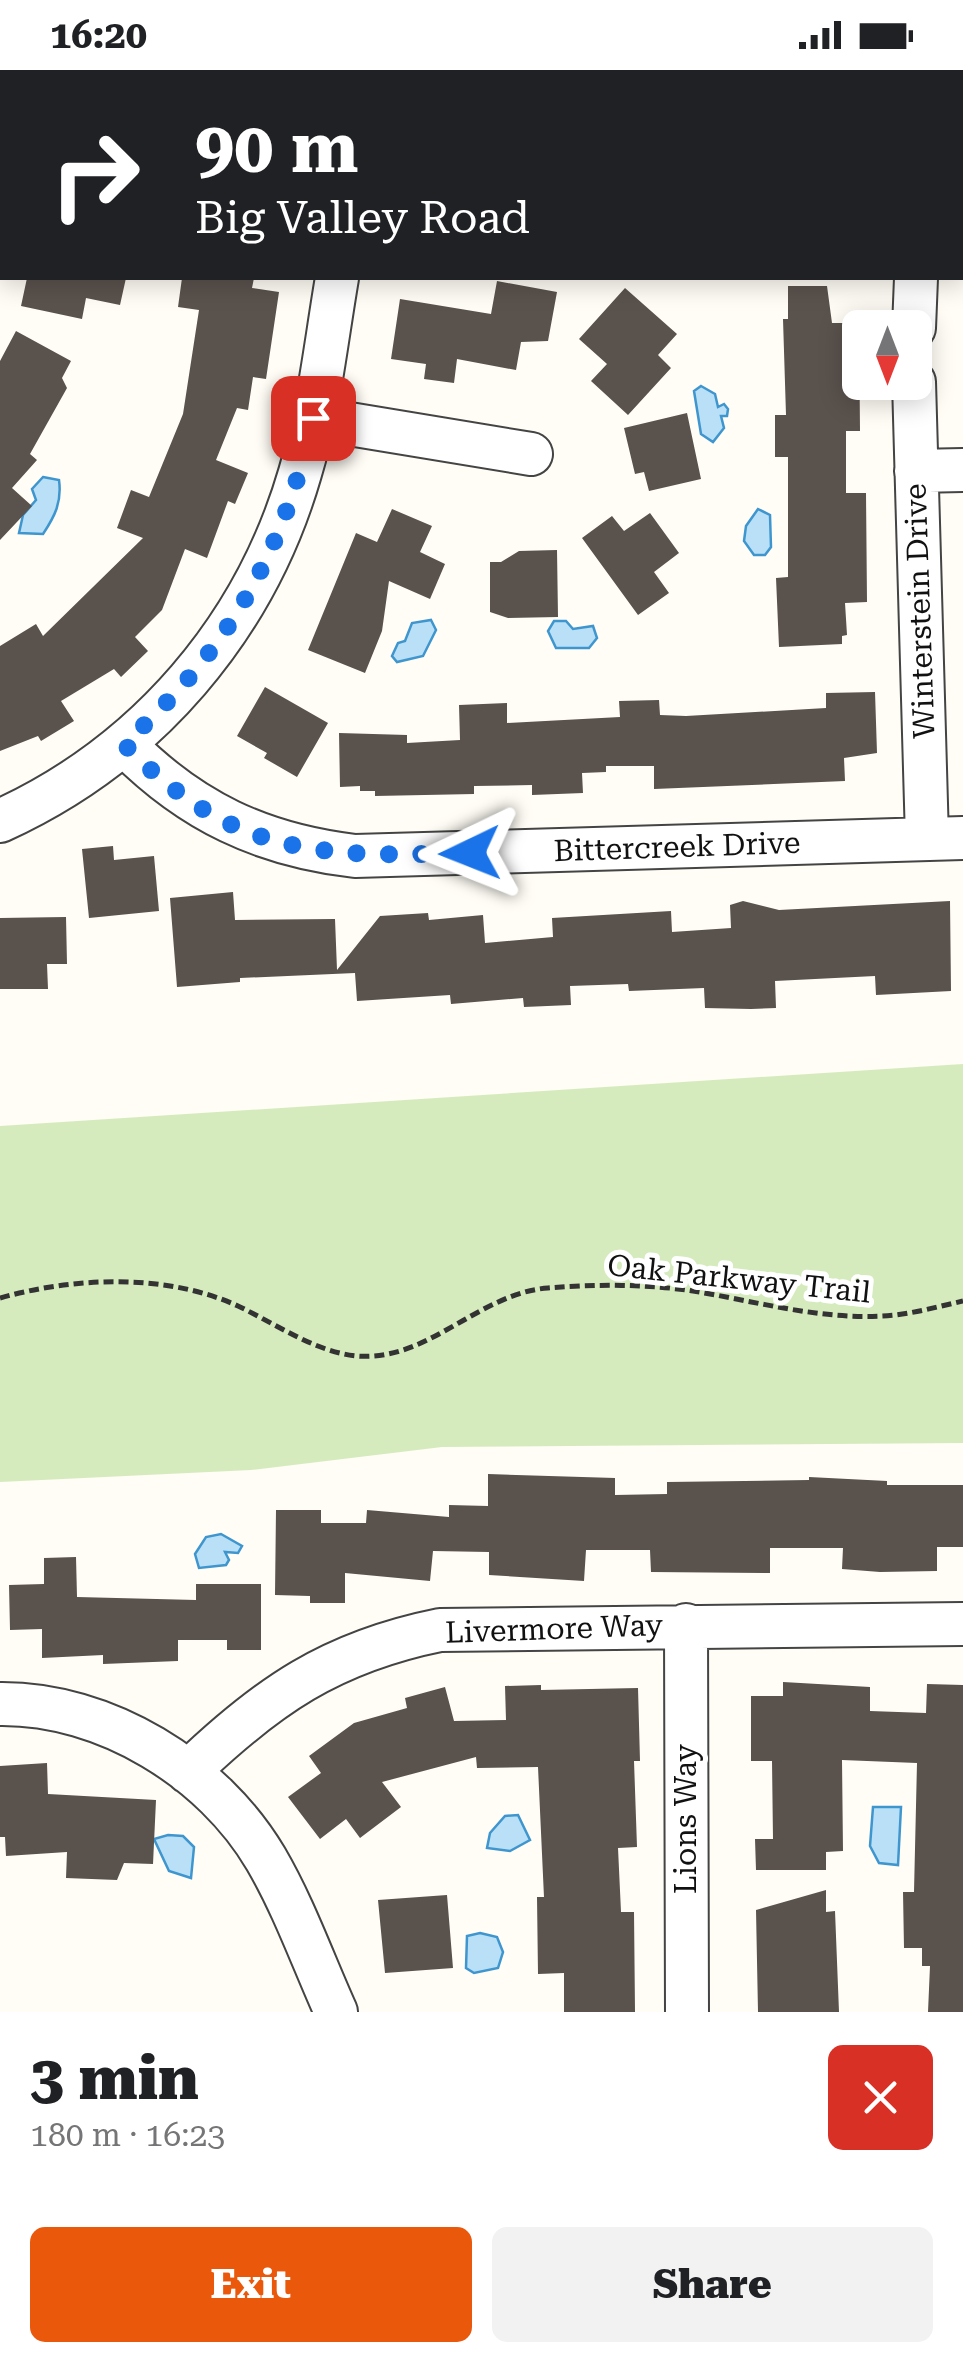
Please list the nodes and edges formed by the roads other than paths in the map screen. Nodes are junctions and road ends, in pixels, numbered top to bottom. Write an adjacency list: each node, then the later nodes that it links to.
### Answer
1 (337, 280): 5 (street)
2 (916, 280): 3 (street)
3 (915, 310)
4 (914, 400): 8 (street, Winterstein Drive)
5 (313, 418): 6 (street); 9 (street)
6 (531, 454)
7 (963, 470): 8 (street)
8 (916, 471): 11 (street, Winterstein Drive)
9 (124, 744): 10 (street); 11 (street, Bittercreek Drive)
10 (0, 821)
11 (945, 839)
12 (963, 1624): 13 (street, Livermore Way)
13 (686, 1626): 15 (street, Livermore Way); 17 (street, Lions Way)
14 (0, 1704): 15 (street)
15 (188, 1772): 16 (street)
16 (336, 2012)
17 (687, 2012)

